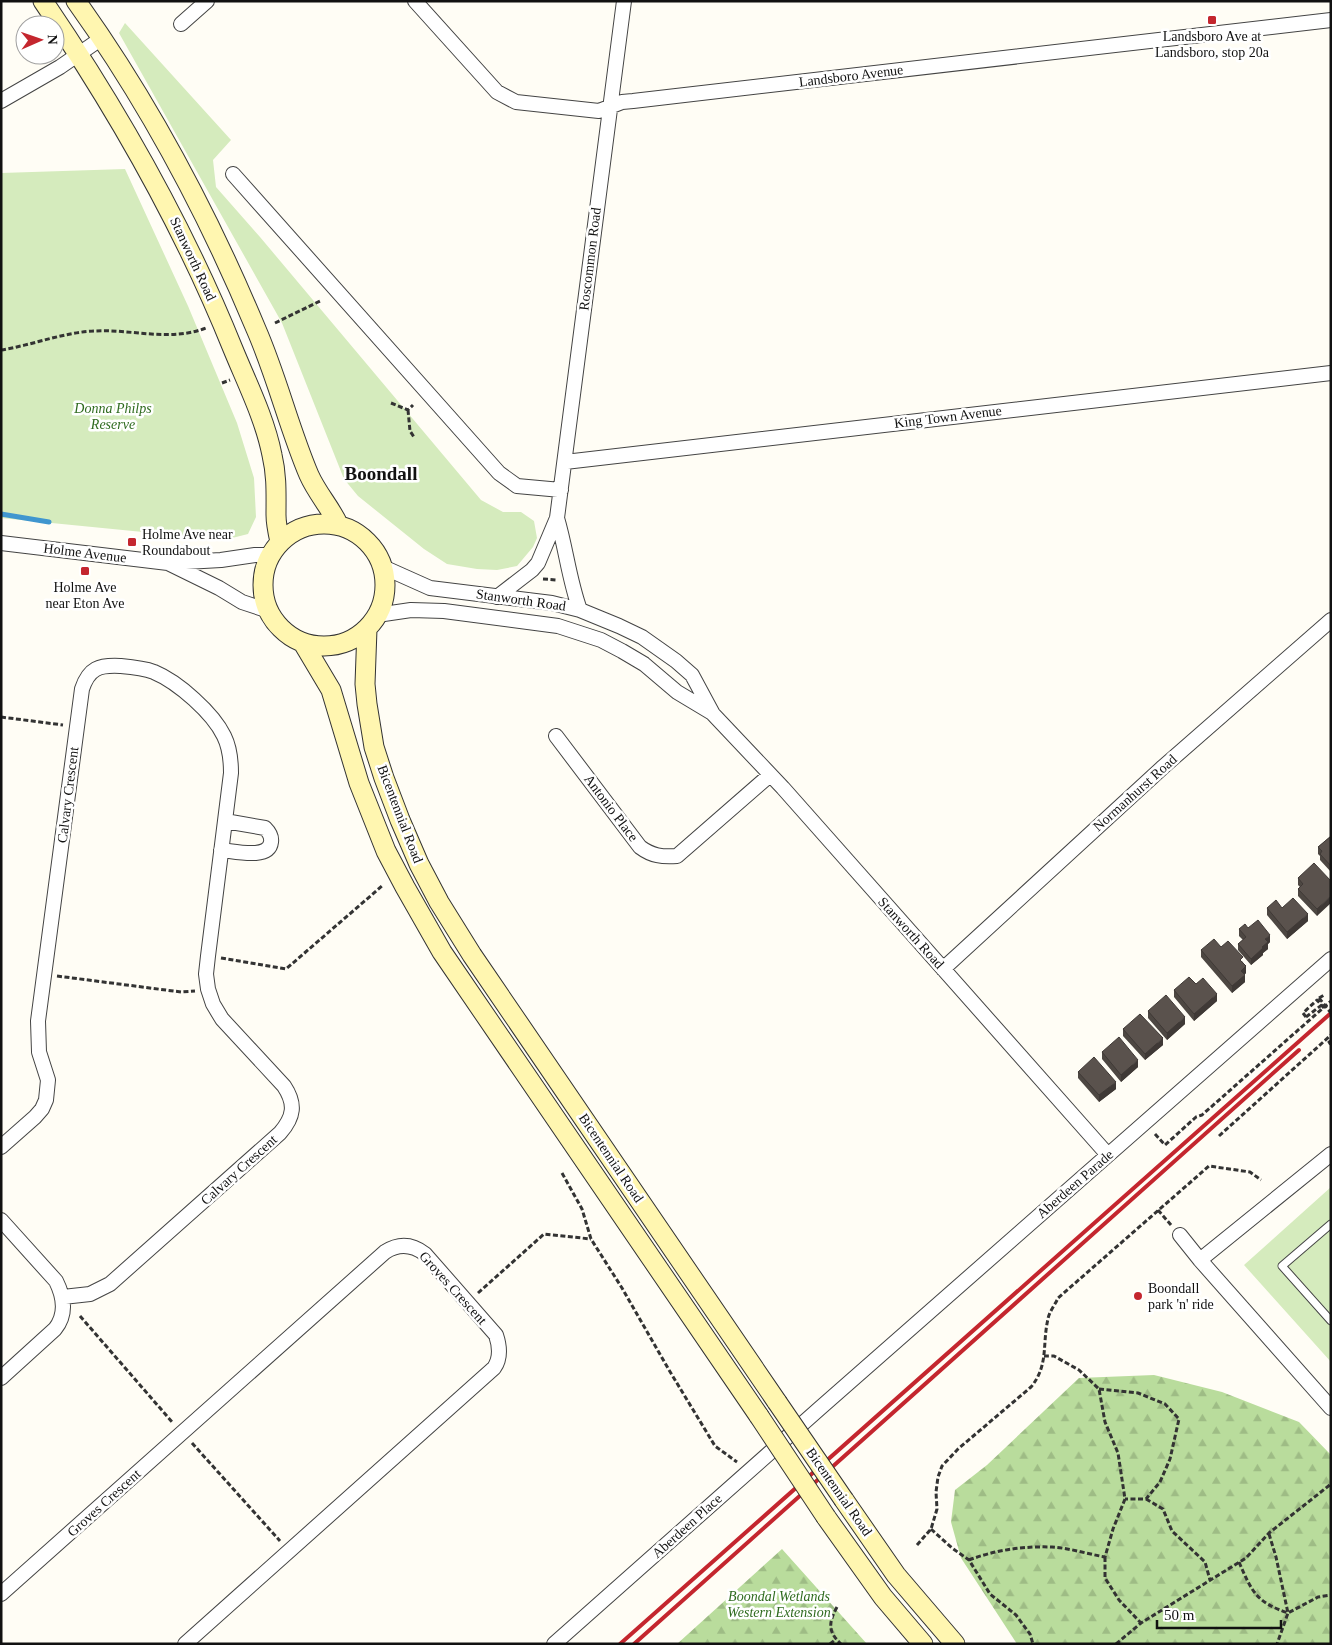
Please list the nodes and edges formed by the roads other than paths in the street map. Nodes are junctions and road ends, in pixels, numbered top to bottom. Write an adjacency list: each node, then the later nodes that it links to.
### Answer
1 (42, 1): 9 (main road, Stanworth Road)
2 (76, 1): 8 (main road, Stanworth Road)
3 (207, 1): 7 (street)
4 (415, 1): 11 (street, Landsboro Avenue)
5 (624, 1): 11 (street, Roscommon Road)
6 (1331, 20): 11 (street, Landsboro Avenue)
7 (181, 24)
8 (102, 38): 9 (street); 17 (main road, Stanworth Road)
9 (79, 54): 10 (street); 19 (main road, Stanworth Road)
10 (1, 101)
11 (610, 107): 14 (street, Roscommon Road)
12 (233, 174): 15 (street)
13 (1331, 373): 14 (street, King Town Avenue)
14 (565, 462): 15 (street, Roscommon Road)
15 (561, 490): 16 (street, Roscommon Road)
16 (558, 518): 22 (street, Roscommon Road); 23 (street, Roscommon Road)
17 (338, 524): 19 (main road); 21 (main road)
18 (1, 543): 20 (street, Holme Avenue)
19 (275, 548): 20 (street, Holme Avenue); 24 (main road)
20 (168, 564): 24 (street, Holme Avenue)
21 (383, 567): 22 (street, Stanworth Road); 26 (main road)
22 (497, 596): 23 (street, Stanworth Road)
23 (580, 610): 28 (street, Stanworth Road)
24 (269, 611): 27 (main road)
25 (1331, 620): 34 (street, Normanhurst Road)
26 (372, 622): 27 (main road); 28 (street, Stanworth Road); 51 (main road, Bicentennial Road, bridge)
27 (303, 643): 50 (main road, Bicentennial Road, bridge)
28 (713, 714): 30 (street, Stanworth Road)
29 (556, 736): 30 (street, Antonio Place)
30 (770, 775): 34 (street, Stanworth Road)
31 (225, 822): 32 (street, Calvary Crescent); 32 (street); 35 (street, Calvary Crescent)
32 (221, 850): 42 (street, Calvary Crescent)
33 (1331, 959): 37 (street, Aberdeen Parade)
34 (943, 969): 37 (street, Stanworth Road)
35 (1, 1147)
36 (1331, 1154): 41 (street)
37 (1108, 1155): 46 (street, Aberdeen Parade)
38 (1, 1220): 42 (street)
39 (1331, 1224): 43 (lane)
40 (1180, 1235): 41 (street)
41 (1200, 1260): 45 (street)
42 (63, 1297): 44 (street)
43 (1331, 1321)
44 (1, 1378)
45 (1331, 1408)
46 (819, 1409): 49 (street, Aberdeen Place)
47 (1, 1594): 48 (street, Groves Crescent)
48 (185, 1644)
49 (554, 1644)
50 (923, 1644)
51 (955, 1644)

